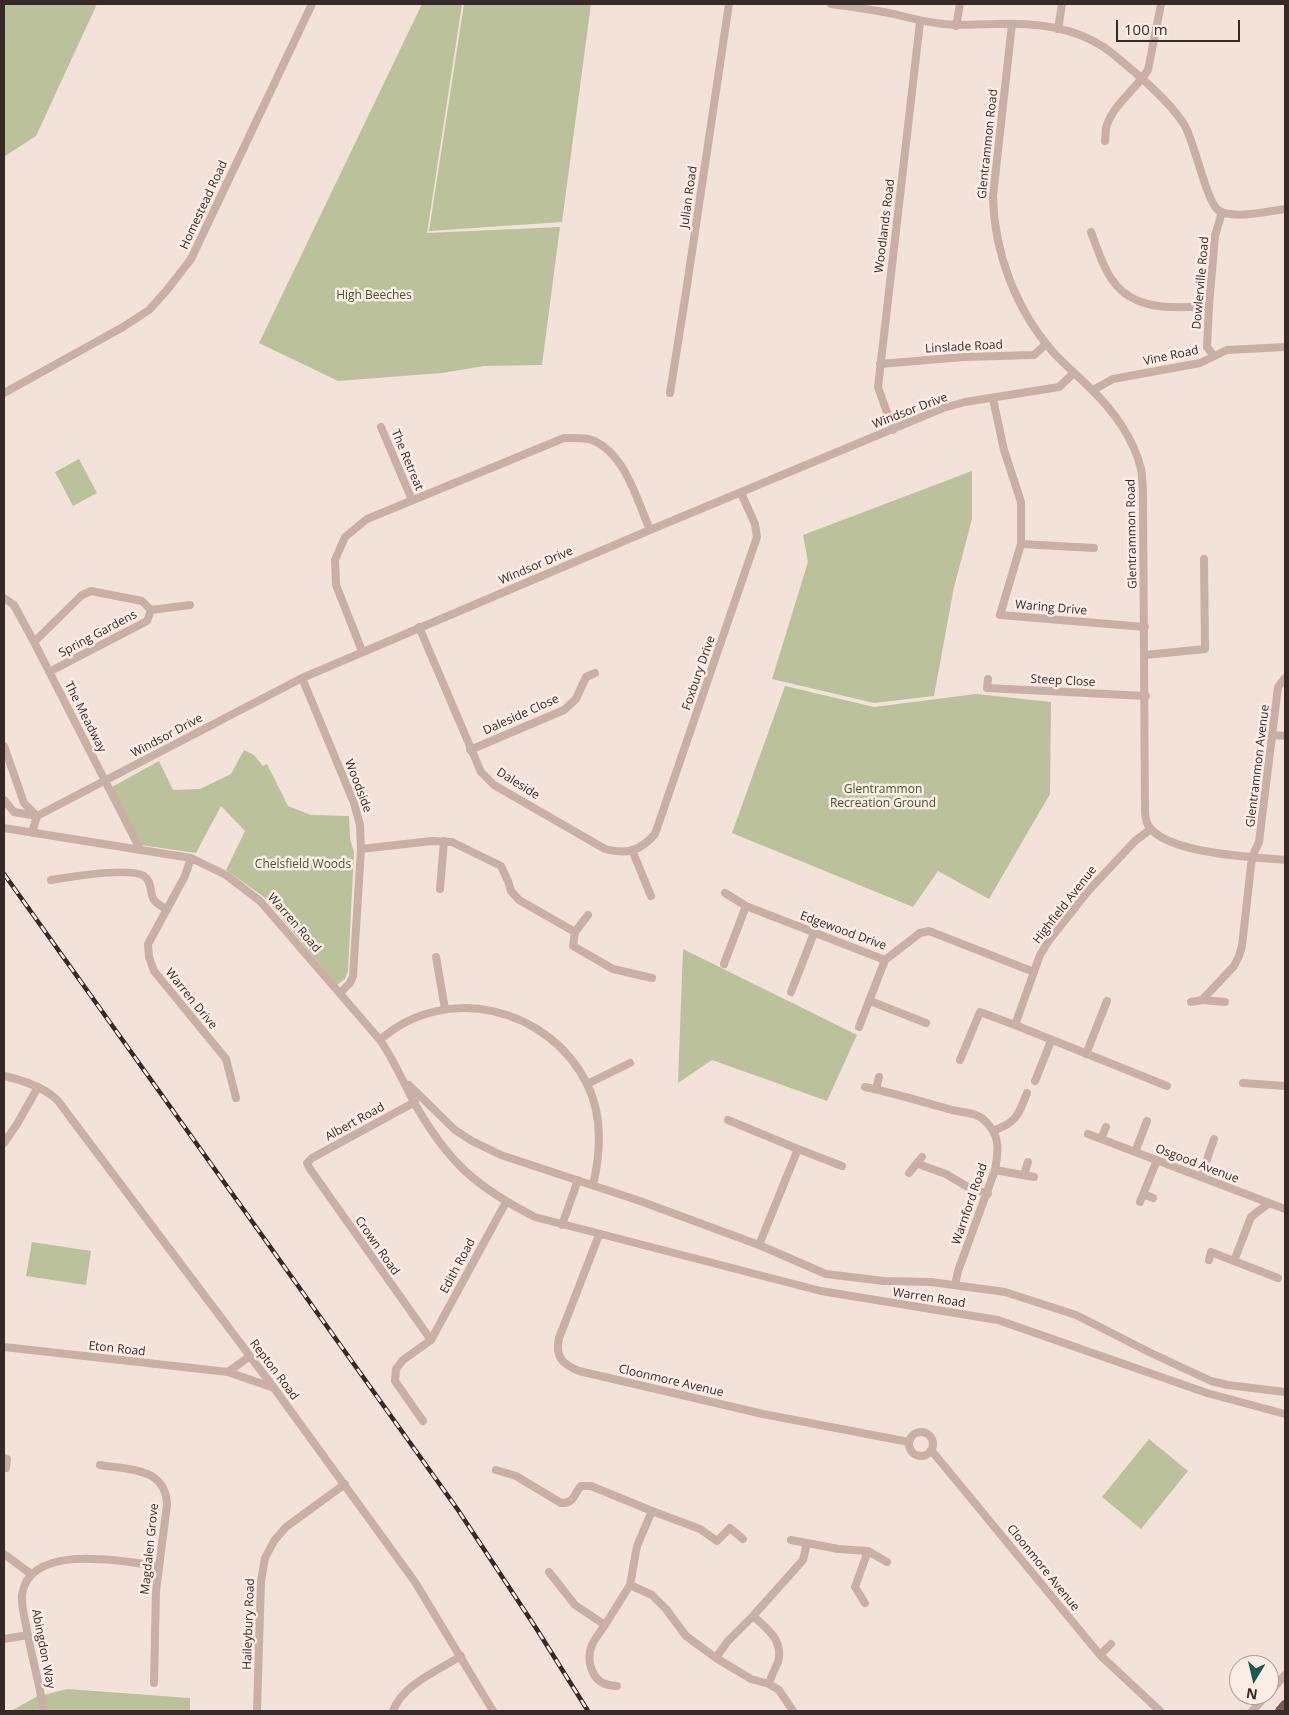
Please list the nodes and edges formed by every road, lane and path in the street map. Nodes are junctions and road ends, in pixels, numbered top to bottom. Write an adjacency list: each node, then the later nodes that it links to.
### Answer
1 (312, 4): 24 (street, Homestead Road)
2 (730, 4): 25 (street, Julian Road)
3 (831, 4): 7 (street)
4 (960, 4): 10 (street)
5 (1062, 4): 11 (street)
6 (1161, 4): 12 (street)
7 (861, 6): 8 (street)
8 (920, 22): 10 (street); 21 (street, Woodlands Road)
9 (1012, 24): 10 (street); 11 (street); 18 (street, Glentrammon Road)
10 (956, 26)
11 (1058, 28): 12 (street)
12 (1142, 79): 13 (street); 15 (street)
13 (1105, 141)
14 (1285, 209): 15 (street)
15 (1222, 212): 17 (street, Dowlerville Road)
16 (1091, 232): 17 (street)
17 (1209, 306): 20 (street, Dowlerville Road)
18 (1046, 344): 21 (street, Linslade Road); 22 (street, Glentrammon Road)
19 (1285, 347): 20 (street, Vine Road)
20 (1213, 356): 23 (street, Vine Road)
21 (880, 364): 28 (street, Woodlands Road)
22 (1074, 372): 23 (street, Glentrammon Road); 26 (street, Windsor Drive)
23 (1093, 390): 39 (street, Glentrammon Road)
24 (4, 393)
25 (670, 393)
26 (993, 398): 28 (street, Windsor Drive); 32 (street, Waring Drive)
27 (381, 428): 30 (street, The Retreat)
28 (893, 430): 29 (street, Windsor Drive)
29 (741, 492): 31 (street, Windsor Drive); 62 (street, Foxbury Drive)
30 (412, 500): 31 (street); 41 (street)
31 (650, 530): 38 (street, Windsor Drive)
32 (1021, 544): 33 (street); 39 (street, Waring Drive)
33 (1094, 548)
34 (1204, 559): 42 (street)
35 (4, 598): 40 (street, The Meadway)
36 (190, 605): 37 (street, Spring Gardens)
37 (151, 610): 40 (street, Spring Gardens); 43 (street, Spring Gardens)
38 (419, 627): 41 (street, Windsor Drive); 52 (street, Daleside)
39 (1145, 627): 42 (street, Glentrammon Road)
40 (34, 642): 43 (street, The Meadway)
41 (362, 651): 45 (street, Windsor Drive)
42 (1145, 656): 48 (street, Glentrammon Road)
43 (49, 672): 53 (street, The Meadway)
44 (595, 673): 52 (street, Daleside Close)
45 (302, 678): 53 (street, Windsor Drive); 61 (street, Woodside)
46 (1285, 678): 49 (street, Glentrammon Avenue)
47 (988, 679): 48 (street, Steep Close)
48 (1146, 696): 57 (street, Glentrammon Road)
49 (1273, 735): 50 (street); 63 (street, Glentrammon Avenue)
50 (1285, 736)
51 (4, 746): 55 (street)
52 (470, 750): 62 (street, Daleside)
53 (106, 782): 55 (street, Windsor Drive); 60 (street, The Meadway)
54 (4, 800): 55 (street)
55 (38, 816): 58 (street)
56 (4, 828): 58 (street, Warren Road)
57 (1151, 829): 63 (street); 79 (street, Highfield Avenue)
58 (32, 833): 60 (street, Warren Road)
59 (444, 842): 61 (street); 67 (street); 73 (street)
60 (140, 849): 64 (street, Warren Road)
61 (362, 849): 81 (street, Woodside)
62 (632, 850): 69 (street)
63 (1252, 857): 65 (street); 82 (street, Glentrammon Avenue)
64 (191, 858): 71 (street, Warren Drive); 81 (street, Warren Road)
65 (1285, 860)
66 (51, 880): 71 (street)
67 (440, 889)
68 (725, 893): 70 (street, Edgewood Drive)
69 (651, 896)
70 (746, 906): 74 (street, Edgewood Drive); 77 (street)
71 (167, 910): 108 (street, Warren Drive)
72 (588, 916): 73 (street)
73 (575, 932): 78 (street)
74 (814, 933): 76 (street, Edgewood Drive); 80 (street)
75 (436, 957): 87 (street)
76 (885, 960): 79 (street, Edgewood Drive); 83 (street)
77 (724, 964)
78 (647, 968)
79 (1034, 972): 89 (street, Highfield Avenue)
80 (791, 992)
81 (340, 993): 91 (street, Warren Road)
82 (1202, 1000): 85 (street); 86 (street)
83 (870, 1001): 88 (street); 90 (street)
84 (1107, 1001): 93 (street)
85 (1191, 1002)
86 (1225, 1002)
87 (445, 1009): 91 (street); 101 (street)
88 (926, 1023)
89 (1015, 1025): 92 (street); 94 (street)
90 (859, 1027)
91 (380, 1040): 98 (street, Warren Road)
92 (1051, 1041): 93 (street); 99 (street)
93 (1086, 1054): 102 (street)
94 (960, 1060)
95 (630, 1064): 101 (street)
96 (4, 1076): 105 (street, Repton Road)
97 (878, 1077): 106 (street)
98 (404, 1080): 109 (street, Warren Road); 129 (street, Warren Road)
99 (1035, 1082)
100 (1242, 1083): 103 (street)
101 (587, 1084): 130 (street)
102 (1167, 1086)
103 (1285, 1086)
104 (865, 1087): 106 (street)
105 (38, 1088): 117 (street); 145 (street, Repton Road)
106 (876, 1089): 113 (street)
107 (1027, 1094): 113 (street)
108 (236, 1098)
109 (415, 1102): 122 (street, Albert Road); 133 (street, Warren Road)
110 (728, 1120): 118 (street)
111 (1147, 1121): 119 (street)
112 (1106, 1127): 115 (street)
113 (993, 1130): 124 (street, Warnford Road)
114 (1088, 1134): 115 (street, Osgood Avenue)
115 (1101, 1139): 119 (street, Osgood Avenue)
116 (1214, 1139): 128 (street)
117 (4, 1143)
118 (798, 1149): 123 (street); 138 (street)
119 (1134, 1152): 120 (street, Osgood Avenue)
120 (1157, 1160): 128 (street, Osgood Avenue); 132 (street)
121 (1028, 1162): 126 (street)
122 (307, 1163): 143 (street, Crown Road)
123 (842, 1166)
124 (995, 1170): 126 (street); 131 (street, Warnford Road)
125 (909, 1173): 131 (street)
126 (1024, 1174): 127 (street)
127 (1034, 1177)
128 (1201, 1177): 134 (street, Osgood Avenue)
129 (578, 1180): 130 (street, Warren Road); 136 (street)
130 (593, 1185): 138 (street, Warren Road)
131 (988, 1194): 142 (street, Warnford Road)
132 (1153, 1198)
133 (506, 1202): 136 (street, Warren Road); 143 (street, Edith Road)
134 (1269, 1203): 135 (street, Osgood Avenue); 140 (street)
135 (1285, 1209)
136 (562, 1225): 137 (street, Warren Road)
137 (599, 1235): 149 (street, Warren Road); 151 (street, Cloonmore Avenue)
138 (759, 1245): 142 (street, Warren Road)
139 (1209, 1260): 140 (street)
140 (1234, 1262): 141 (street)
141 (1278, 1278)
142 (956, 1285): 148 (street, Warren Road)
143 (431, 1340): 150 (street)
144 (4, 1348): 146 (street, Eton Road)
145 (250, 1356): 146 (street); 147 (street, Repton Road)
146 (228, 1372): 147 (street, Eton Road)
147 (274, 1388): 157 (street, Repton Road)
148 (1285, 1392)
149 (1285, 1414)
150 (423, 1421)
151 (909, 1442): 152 (street, Cloonmore Avenue); 152 (street, Cloonmore Avenue)
152 (931, 1450): 175 (street, Cloonmore Avenue)
153 (4, 1458): 155 (street)
154 (100, 1465): 165 (street, Magdalen Grove)
155 (6, 1468)
156 (496, 1470): 158 (street)
157 (345, 1484): 176 (street, Repton Road); 182 (street, Haileybury Road)
158 (652, 1511): 159 (street); 168 (street)
159 (743, 1539)
160 (791, 1540): 161 (street)
161 (807, 1543): 162 (street); 170 (street)
162 (868, 1551): 164 (street); 169 (street)
163 (4, 1554): 167 (street)
164 (887, 1562)
165 (158, 1566): 167 (street); 178 (street, Magdalen Grove)
166 (549, 1572): 171 (street)
167 (31, 1574): 172 (street, Abingdon Way)
168 (630, 1585): 171 (street); 177 (street)
169 (865, 1603)
170 (754, 1616): 177 (street); 179 (street)
171 (606, 1625): 180 (street)
172 (28, 1635): 173 (street); 181 (street, Abingdon Way)
173 (4, 1639)
174 (1111, 1644): 175 (street)
175 (1100, 1655): 186 (street, Cloonmore Avenue)
176 (461, 1656): 183 (street); 184 (street, Repton Road)
177 (716, 1658): 179 (street)
178 (154, 1683)
179 (769, 1684): 185 (street)
180 (617, 1686)
181 (44, 1711)
182 (257, 1711)
183 (393, 1711)
184 (493, 1711)
185 (793, 1711)
186 (1160, 1711)

